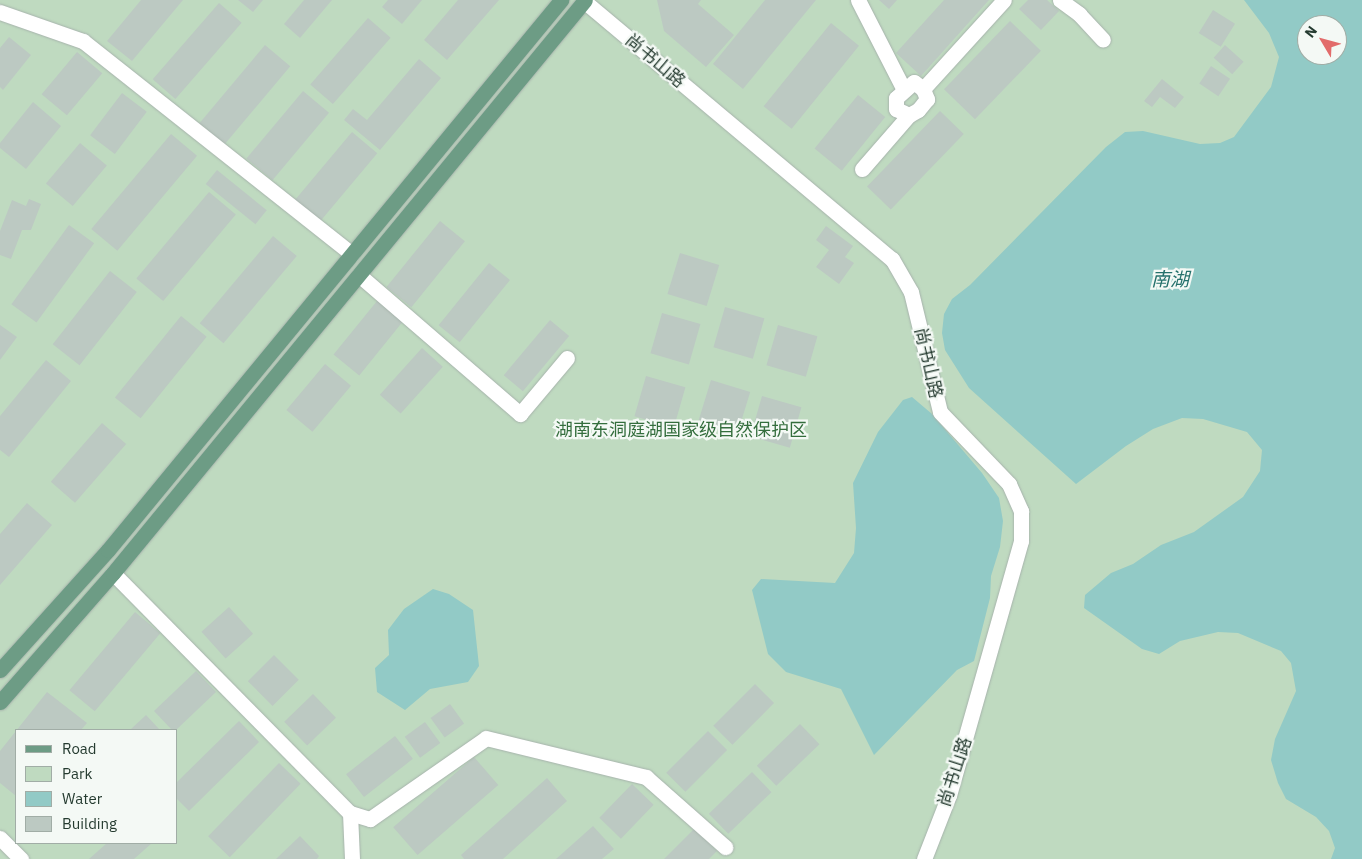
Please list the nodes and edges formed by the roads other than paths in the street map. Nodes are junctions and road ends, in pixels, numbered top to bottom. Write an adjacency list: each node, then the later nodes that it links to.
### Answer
1 (561, 0): 12 (main road)
2 (858, 0): 8 (street)
3 (1004, 0): 9 (street)
4 (1060, 0): 7 (street)
5 (585, 1): 13 (main road); 23 (street, 尚书山路)
6 (0, 12): 12 (street)
7 (1103, 40)
8 (903, 88): 9 (street); 10 (street)
9 (923, 89): 10 (street)
10 (909, 115): 11 (street)
11 (862, 169)
12 (352, 254): 16 (main road)
13 (359, 275): 14 (street); 15 (main road)
14 (567, 358)
15 (113, 573): 17 (main road); 18 (street)
16 (0, 670)
17 (0, 702)
18 (350, 813): 20 (street); 22 (street)
19 (0, 838): 21 (street)
20 (725, 847)
21 (21, 859)
22 (352, 859)
23 (924, 859)

